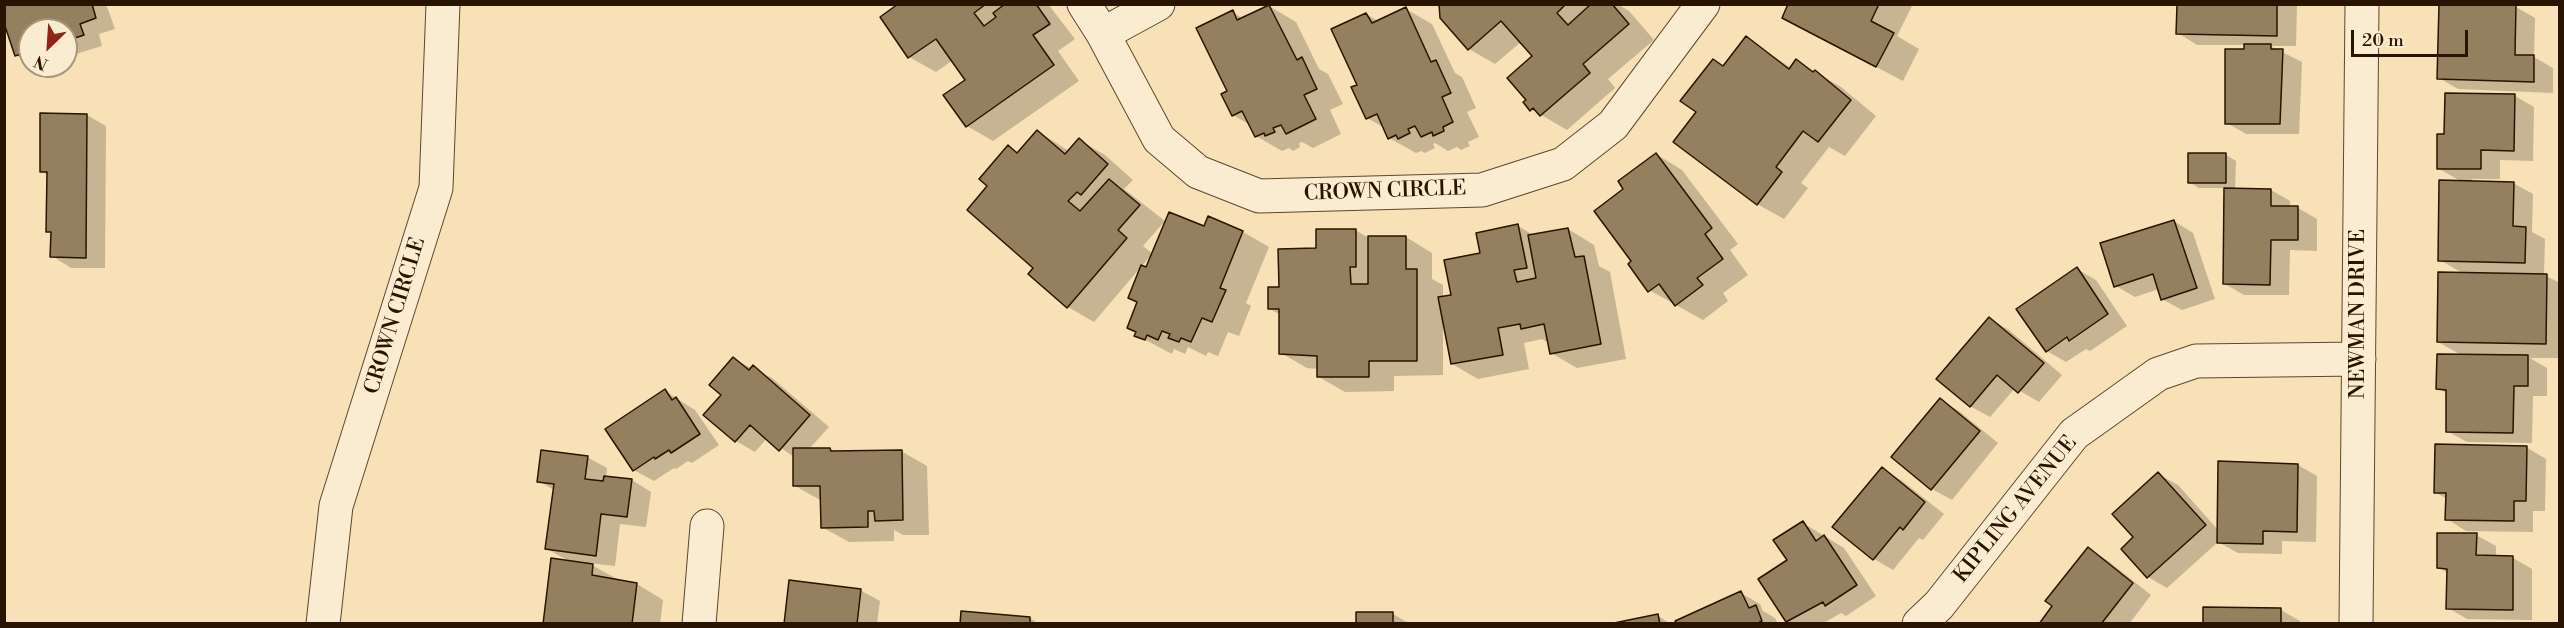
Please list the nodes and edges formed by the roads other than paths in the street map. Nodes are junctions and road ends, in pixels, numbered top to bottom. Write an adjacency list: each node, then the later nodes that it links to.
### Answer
1 (443, 4): 9 (street, CROWN CIRCLE)
2 (1084, 4): 6 (street, CROWN CIRCLE)
3 (1158, 4): 6 (street)
4 (2362, 4): 7 (street, NEWMAN DRIVE)
5 (1699, 6): 6 (street, CROWN CIRCLE)
6 (1103, 34)
7 (2359, 359): 11 (street, KIPLING AVENUE); 12 (street, NEWMAN DRIVE)
8 (707, 526): 10 (street)
9 (323, 624)
10 (699, 624)
11 (1919, 624)
12 (2356, 624)

